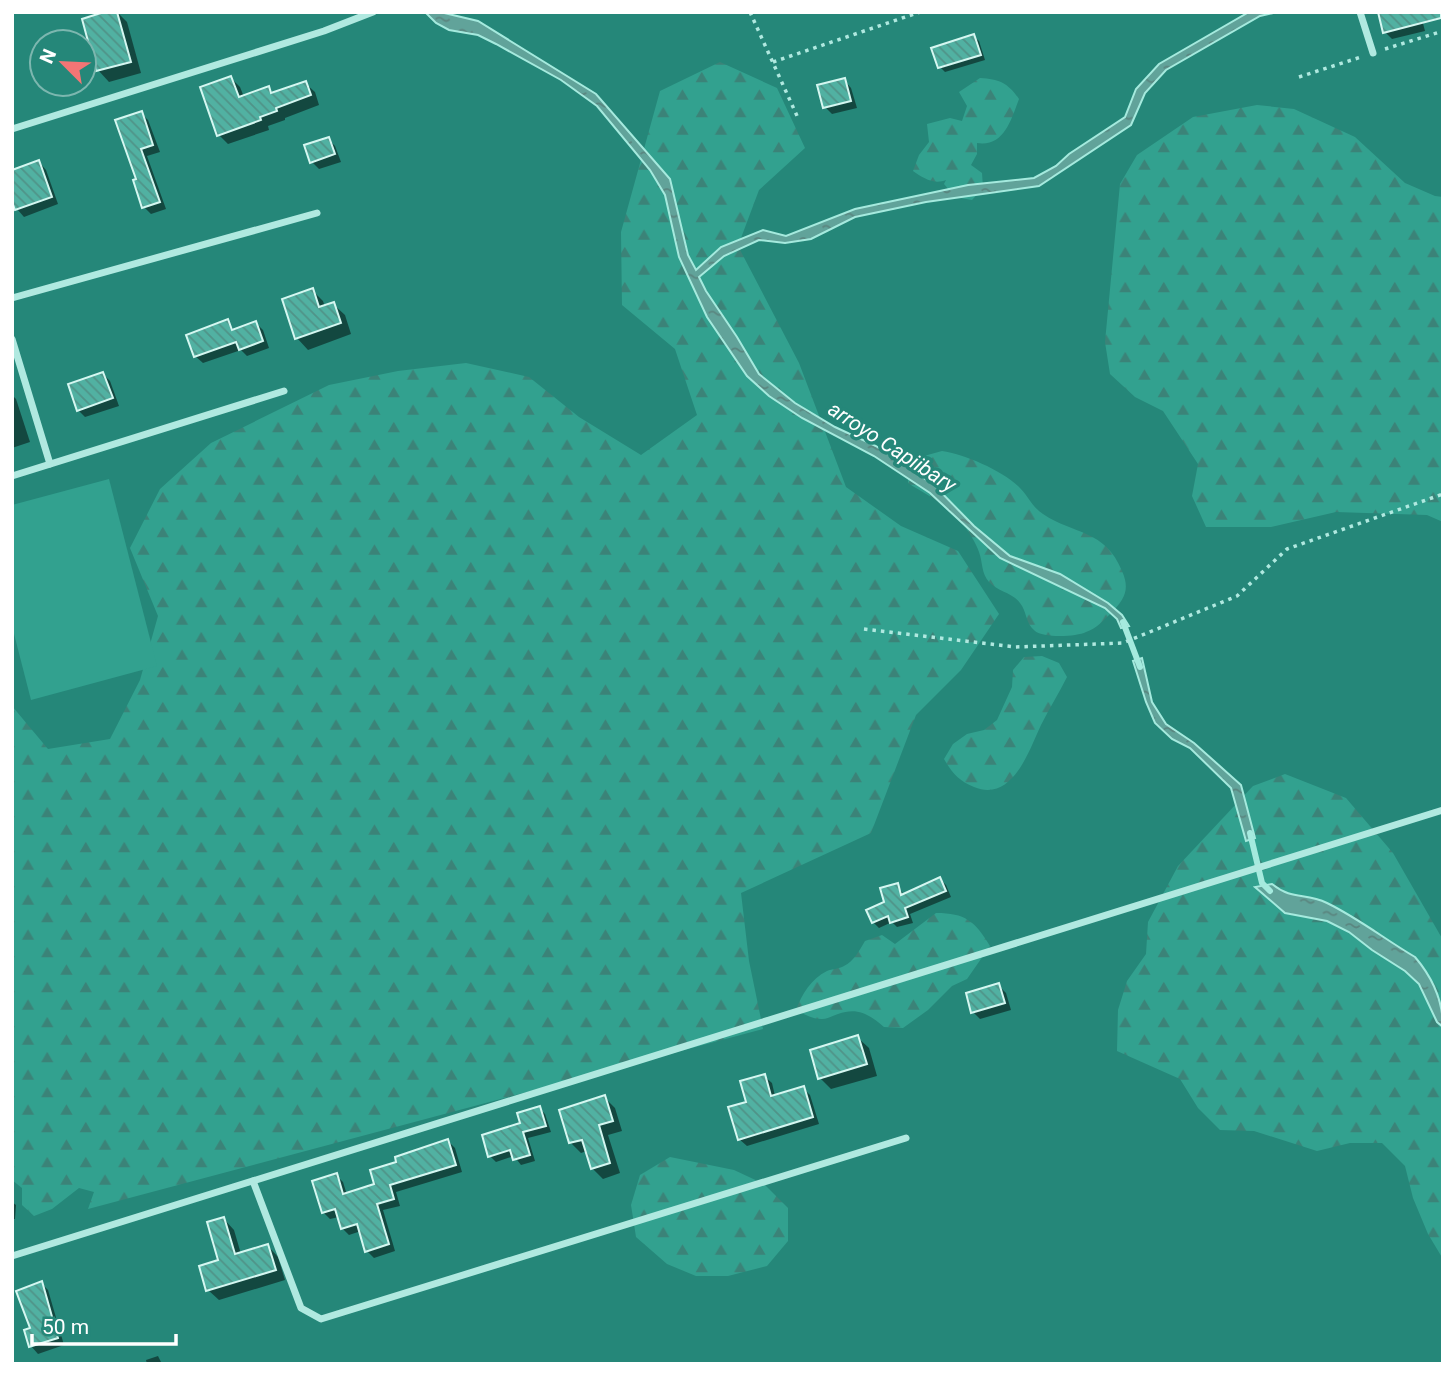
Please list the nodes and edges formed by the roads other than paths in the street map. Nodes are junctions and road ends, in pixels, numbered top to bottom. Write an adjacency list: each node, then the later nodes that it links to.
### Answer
1 (373, 12): 4 (street)
2 (1360, 12): 3 (street)
3 (1373, 52)
4 (12, 129)
5 (317, 213): 6 (street)
6 (12, 298)
7 (12, 340): 9 (street)
8 (284, 391): 9 (street)
9 (50, 464): 10 (street)
10 (12, 476)
11 (1443, 810): 13 (street)
12 (906, 1138): 13 (street)
13 (253, 1181): 14 (street)
14 (12, 1256)

